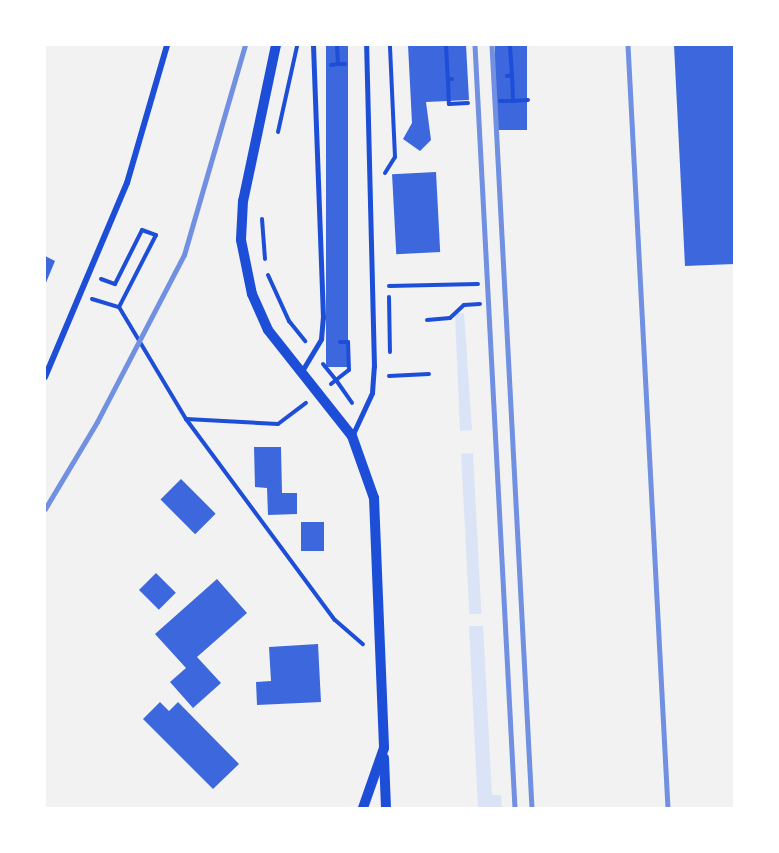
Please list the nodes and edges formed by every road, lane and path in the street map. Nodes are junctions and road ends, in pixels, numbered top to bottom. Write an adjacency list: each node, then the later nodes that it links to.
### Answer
1 (167, 45): 18 (street)
2 (276, 45): 29 (street)
3 (297, 45): 16 (path)
4 (314, 45): 28 (lane)
5 (337, 45): 9 (path)
6 (366, 45): 35 (lane)
7 (446, 45): 15 (path)
8 (510, 45): 14 (path)
9 (338, 64): 10 (path); 11 (path)
10 (345, 64)
11 (331, 65)
12 (528, 100): 14 (path)
13 (500, 101): 14 (path)
14 (513, 101)
15 (468, 103)
16 (276, 142)
17 (262, 208): 28 (path)
18 (91, 275): 21 (street); 23 (path)
19 (478, 284): 20 (path)
20 (389, 286)
21 (83, 296): 23 (path); 32 (street)
22 (480, 304): 24 (path)
23 (119, 307): 33 (path)
24 (427, 320)
25 (340, 342): 26 (path)
26 (348, 342): 27 (path); 28 (path)
27 (356, 342)
28 (313, 352): 29 (lane)
29 (302, 371): 35 (street)
30 (429, 374): 31 (path)
31 (389, 376)
32 (45, 377)
33 (186, 419): 34 (path); 36 (path)
34 (233, 425)
35 (351, 436): 36 (street)
36 (381, 660): 37 (street)
37 (384, 748): 38 (street); 39 (street)
38 (363, 808)
39 (386, 808)

